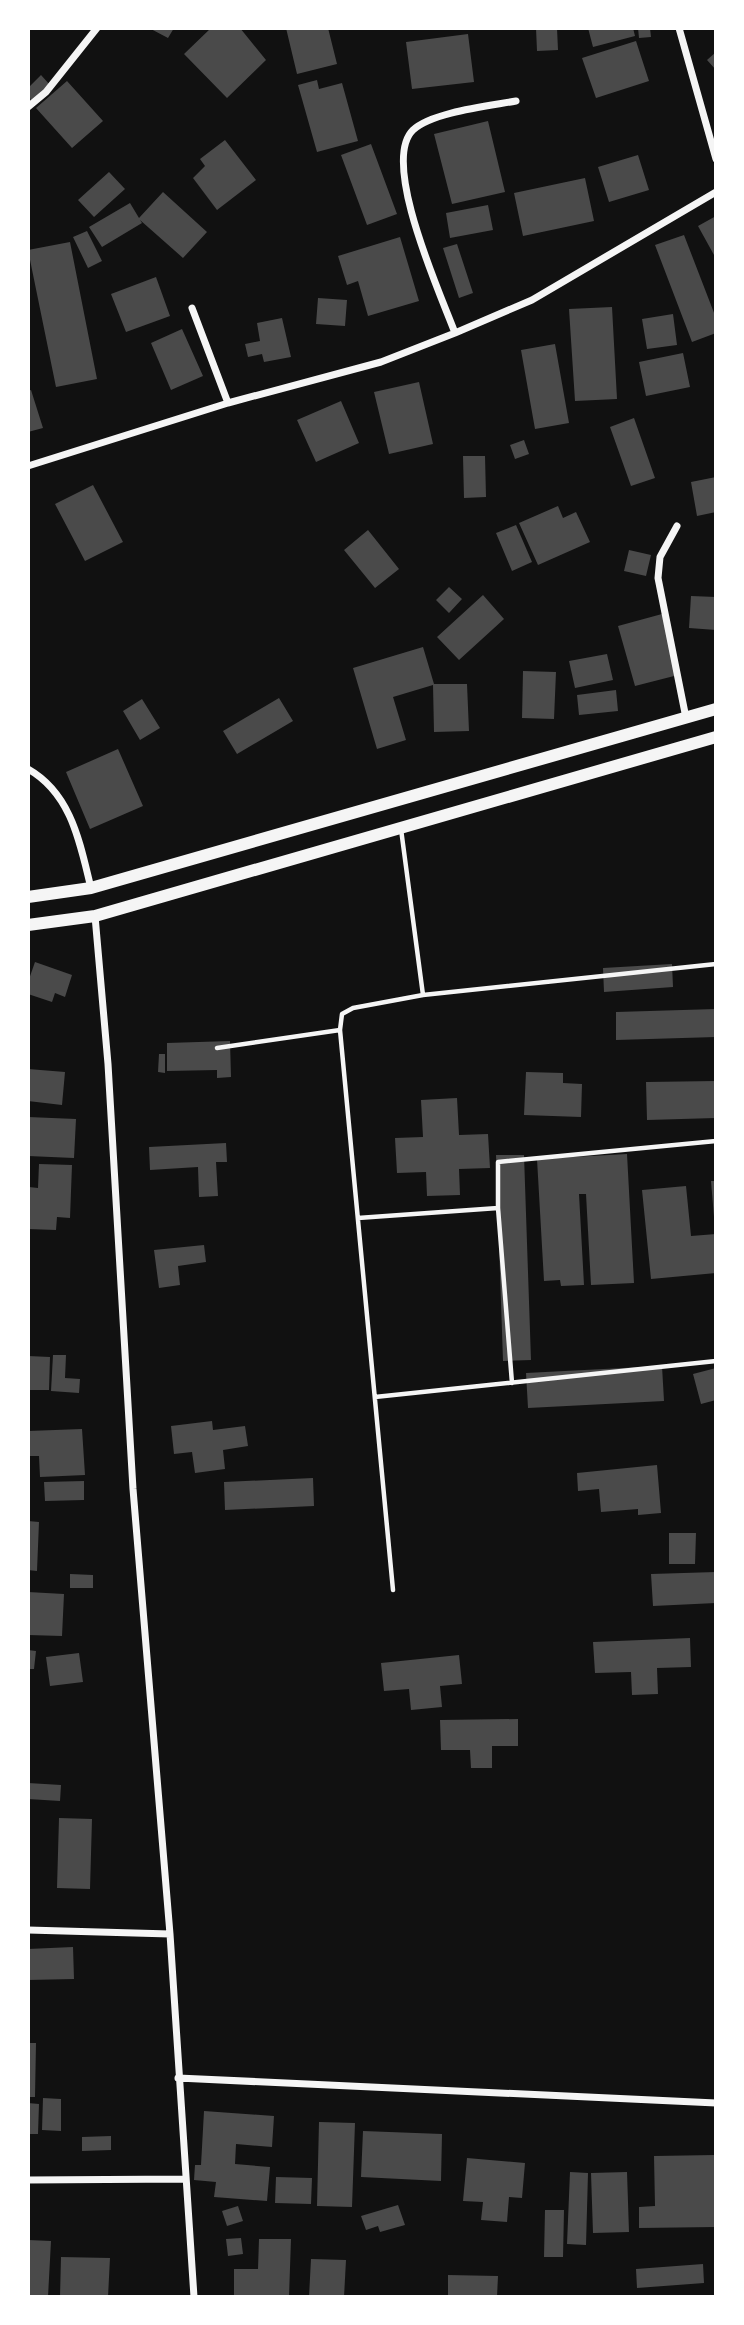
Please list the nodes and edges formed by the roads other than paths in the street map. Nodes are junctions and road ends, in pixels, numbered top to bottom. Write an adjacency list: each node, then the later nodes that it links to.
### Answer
1 (97, 28): 4 (street)
2 (680, 28): 5 (street)
3 (516, 101): 8 (street)
4 (28, 107)
5 (716, 159)
6 (716, 191): 8 (street)
7 (192, 308): 9 (street)
8 (455, 333): 9 (street)
9 (228, 403): 10 (street)
10 (28, 466)
11 (677, 526): 13 (street)
12 (716, 709): 13 (main road)
13 (686, 718): 17 (main road)
14 (716, 737): 16 (main road)
15 (28, 769): 17 (street)
16 (401, 828): 19 (main road); 22 (lane)
17 (91, 888): 18 (main road)
18 (28, 897)
19 (95, 916): 20 (main road); 33 (street)
20 (28, 925)
21 (716, 964): 22 (lane)
22 (423, 995): 23 (lane)
23 (340, 1030): 24 (lane); 27 (lane)
24 (216, 1048)
25 (716, 1141): 26 (lane)
26 (498, 1208): 27 (lane); 29 (lane)
27 (358, 1218): 30 (lane)
28 (716, 1361): 29 (lane)
29 (512, 1383): 30 (lane)
30 (375, 1397): 31 (lane)
31 (393, 1590)
32 (28, 1930): 33 (street)
33 (170, 1934): 34 (street)
34 (177, 2078): 35 (street); 36 (street)
35 (716, 2103)
36 (185, 2179): 37 (street); 38 (street)
37 (28, 2180)
38 (194, 2297)

